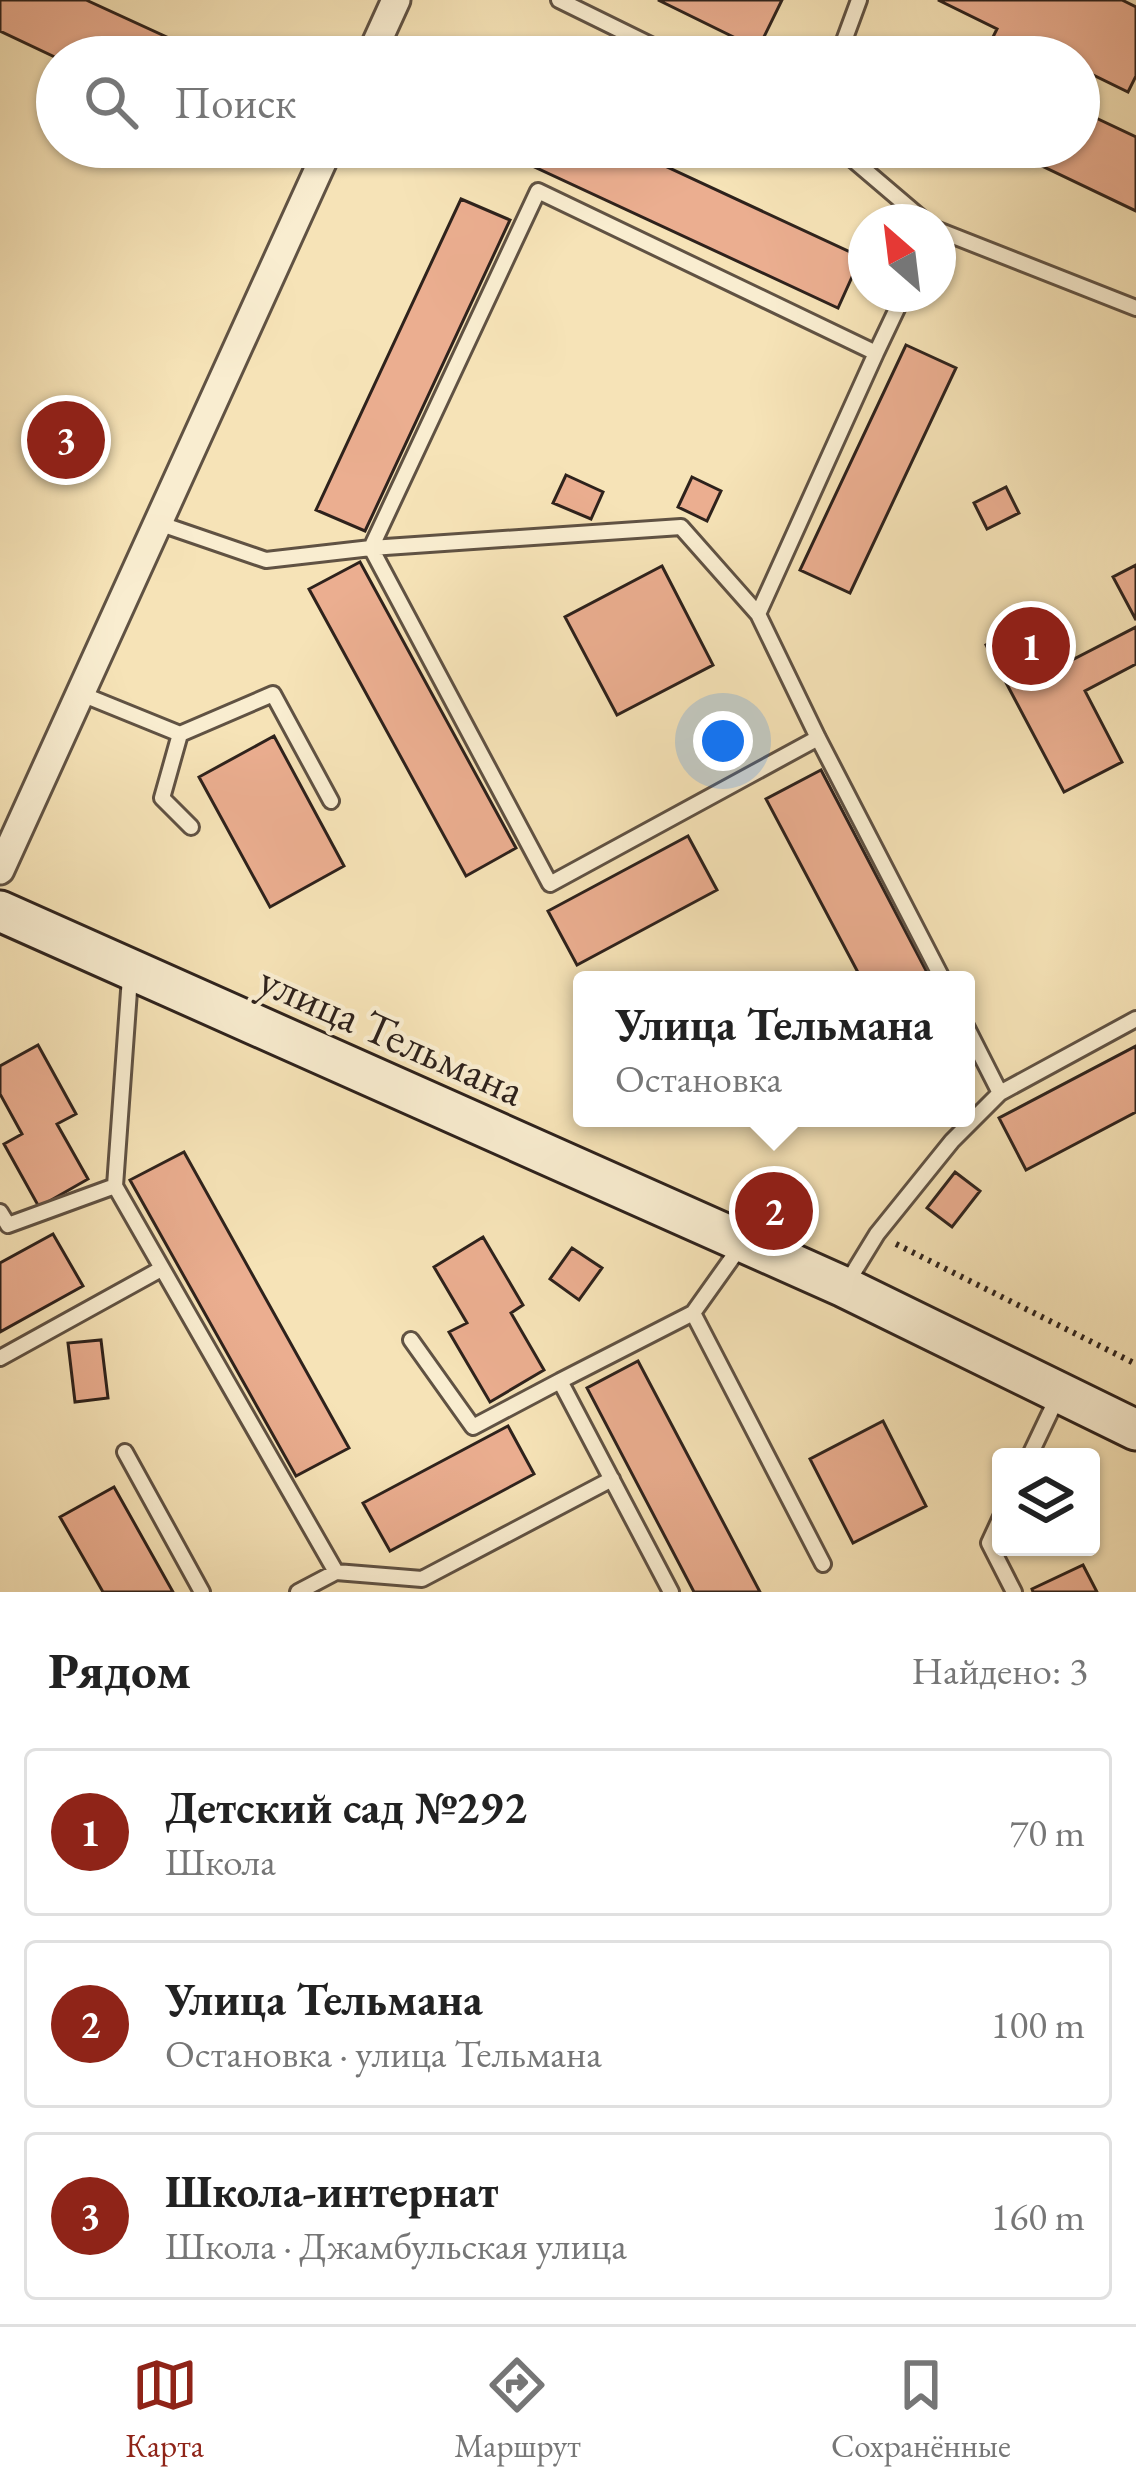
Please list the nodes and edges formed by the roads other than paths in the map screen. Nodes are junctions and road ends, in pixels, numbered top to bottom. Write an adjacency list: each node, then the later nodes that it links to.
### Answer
1 (396, 0): 4 (street)
2 (559, 0): 5 (lane)
3 (859, 0): 6 (lane)
4 (380, 36)
5 (632, 36)
6 (846, 36)
7 (319, 168): 14 (street)
8 (863, 168): 9 (lane)
9 (905, 204)
10 (956, 237): 11 (lane)
11 (1136, 308)
12 (895, 312): 13 (lane)
13 (876, 353): 15 (lane); 16 (lane)
14 (158, 524): 15 (lane); 17 (street)
15 (371, 548): 16 (lane); 19 (lane)
16 (758, 614): 19 (lane)
17 (79, 693): 18 (lane); 22 (street)
18 (180, 734): 20 (lane); 21 (lane)
19 (818, 738): 25 (lane)
20 (331, 801)
21 (190, 827)
22 (0, 870)
23 (0, 911): 24 (main road, улица Тельмана)
24 (130, 971): 31 (lane); 33 (main road, улица Тельмана)
25 (938, 971)
26 (1136, 1019): 28 (lane)
27 (975, 1044): 28 (lane)
28 (1000, 1093): 29 (lane)
29 (975, 1118)
30 (966, 1127): 35 (lane)
31 (115, 1186): 32 (lane); 34 (lane)
32 (0, 1212)
33 (743, 1242): 35 (main road, улица Тельмана); 36 (lane)
34 (160, 1269): 38 (lane); 47 (lane)
35 (844, 1287): 40 (main road, улица Тельмана)
36 (693, 1312): 39 (lane); 46 (lane)
37 (411, 1340): 39 (lane)
38 (0, 1358)
39 (560, 1381): 44 (lane)
40 (1060, 1392): 41 (main road, улица Тельмана); 42 (lane)
41 (1136, 1430)
42 (1033, 1448)
43 (125, 1452): 49 (lane)
44 (612, 1479): 48 (lane); 51 (lane)
45 (996, 1556): 52 (lane)
46 (823, 1564)
47 (336, 1572): 48 (lane); 50 (lane)
48 (425, 1586)
49 (202, 1592)
50 (298, 1592)
51 (671, 1592)
52 (1014, 1592)

